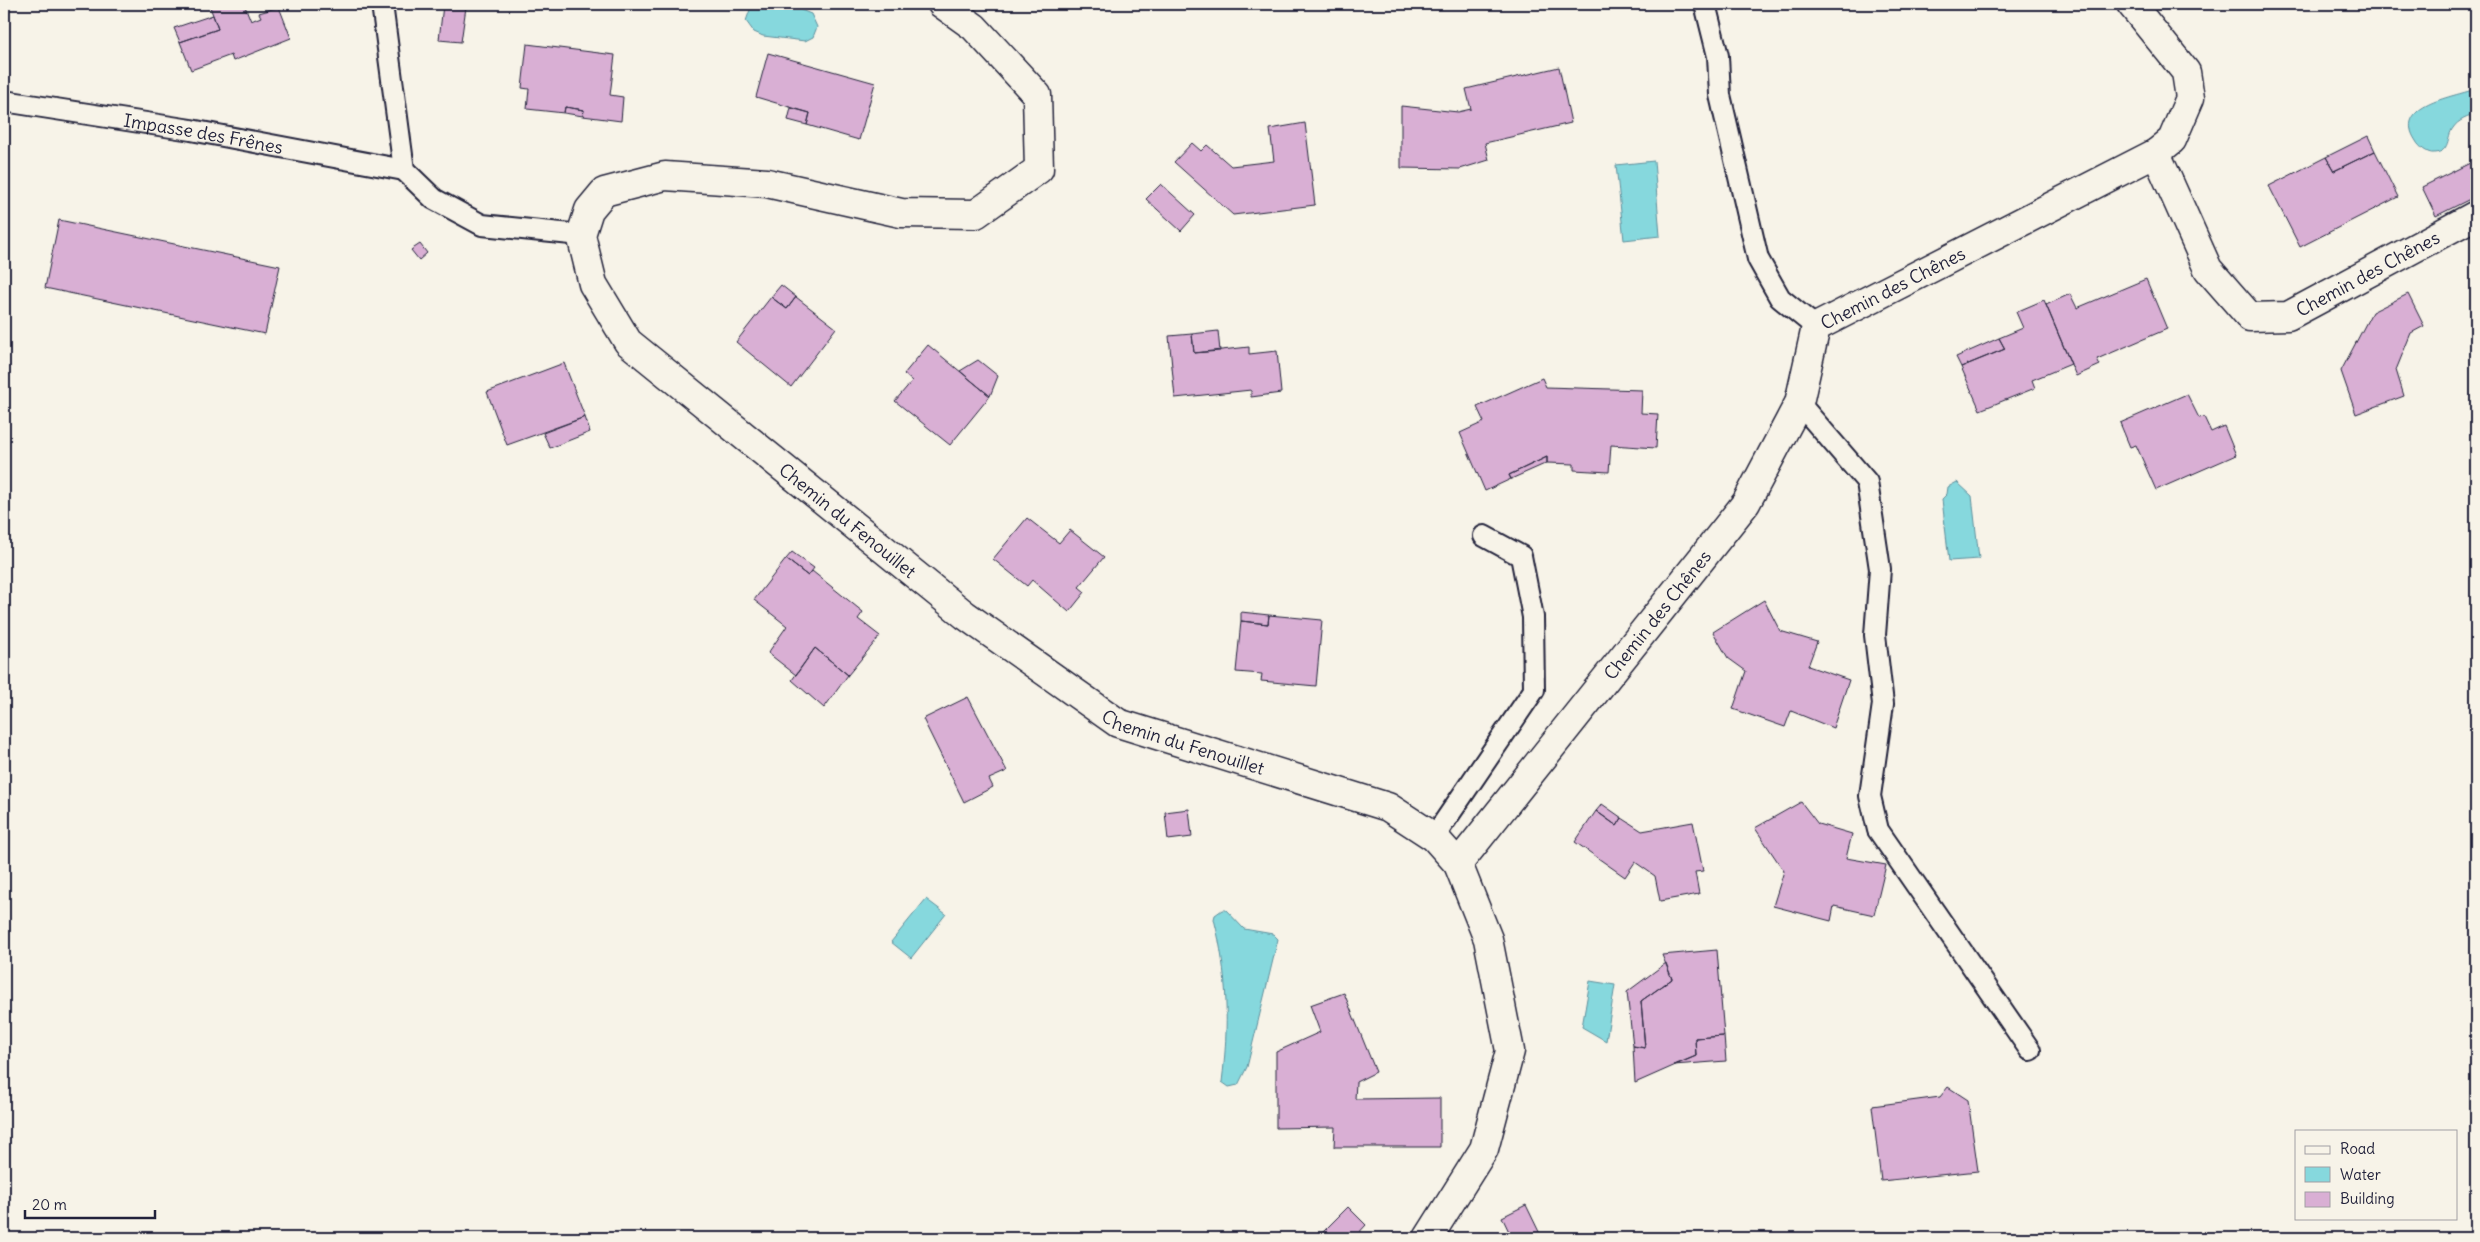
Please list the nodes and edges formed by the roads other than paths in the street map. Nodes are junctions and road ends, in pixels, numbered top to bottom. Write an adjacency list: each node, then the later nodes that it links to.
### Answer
1 (382, 4): 7 (lane)
2 (942, 4): 9 (street)
3 (1705, 4): 10 (lane)
4 (2132, 4): 6 (street)
5 (4, 101): 7 (lane, Impasse des Frênes)
6 (2156, 153): 8 (street, Chemin des Chênes); 10 (street, Chemin des Chênes)
7 (404, 170): 9 (lane)
8 (2476, 215)
9 (581, 236): 13 (street, Chemin du Fenouillet)
10 (1816, 327): 11 (street, Chemin des Chênes)
11 (1799, 403): 14 (street, Chemin des Chênes); 15 (lane)
12 (1484, 536): 13 (lane)
13 (1434, 837): 14 (street, Chemin du Fenouillet)
14 (1458, 864): 16 (street, Chemin du Fenouillet)
15 (2030, 1050)
16 (1428, 1238)

